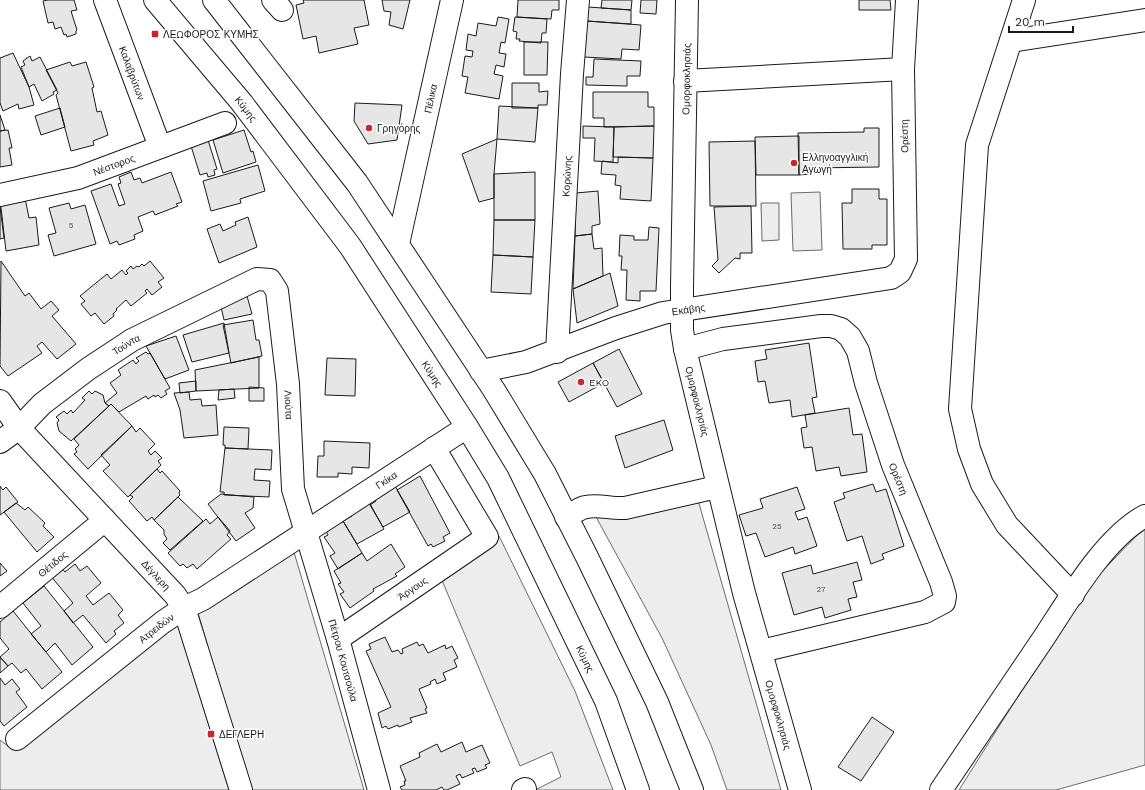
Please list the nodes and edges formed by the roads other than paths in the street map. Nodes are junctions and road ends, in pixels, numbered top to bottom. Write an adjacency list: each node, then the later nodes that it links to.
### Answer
1 (105, 0): 16 (street, Καλαβρύτων)
2 (155, 0): 26 (street, Κύμης)
3 (214, 0): 12 (street)
4 (226, 0): 12 (street)
5 (452, 0): 18 (street, Πέλικα)
6 (578, 0): 23 (street, Κορώνης)
7 (687, 0): 14 (street, Ομορφοκλησιάς)
8 (907, 0): 13 (street, Ορέστη)
9 (1024, 0): 11 (street)
10 (1145, 20): 11 (street)
11 (1011, 41): 35 (street)
12 (249, 43): 18 (street)
13 (902, 69): 14 (street); 19 (street, Ορέστη)
14 (685, 81): 21 (street, Ομορφοκλησιάς)
15 (225, 123): 16 (street, Νέστορος)
16 (160, 147): 17 (street, Νέστορος)
17 (0, 195)
18 (398, 244): 24 (street)
19 (900, 272): 21 (street, Εκάβης)
20 (270, 280): 27 (street, Τούντα); 34 (street, Λιούτα)
21 (683, 310): 22 (street, Ομορφοκλησιάς); 23 (street, Εκάβης)
22 (685, 349): 30 (street, Ομορφοκλησιάς); 39 (street, Ορέστη)
23 (557, 352): 24 (street, Εκάβης)
24 (482, 370): 32 (street)
25 (0, 400): 27 (street, Δέγλερη)
26 (467, 427): 29 (street, Γκίκα); 43 (street, Κύμης)
27 (19, 428): 28 (street, Τούντα); 33 (street, Δέγλερη)
28 (0, 442)
29 (434, 448): 34 (street, Γκίκα); 38 (street, Άργους)
30 (717, 487): 32 (street); 39 (street, Ομορφοκλησιάς)
31 (1145, 516): 35 (street)
32 (566, 517): 44 (street)
33 (105, 520): 36 (street, Θέτιδος); 37 (street, Δέγλερη)
34 (305, 532): 37 (street, Ατρειδών); 38 (street, Πέτρου Κουτσούλα)
35 (1073, 595): 46 (street)
36 (0, 607)
37 (184, 608): 40 (street, Ατρειδών); 41 (street, Δέγλερη)
38 (338, 639): 42 (street, Πέτρου Κουτσούλα)
39 (761, 651): 45 (street, Ομορφοκλησιάς)
40 (17, 739)
41 (241, 790)
42 (379, 790)
43 (638, 790)
44 (692, 790)
45 (800, 790)
46 (941, 790)

